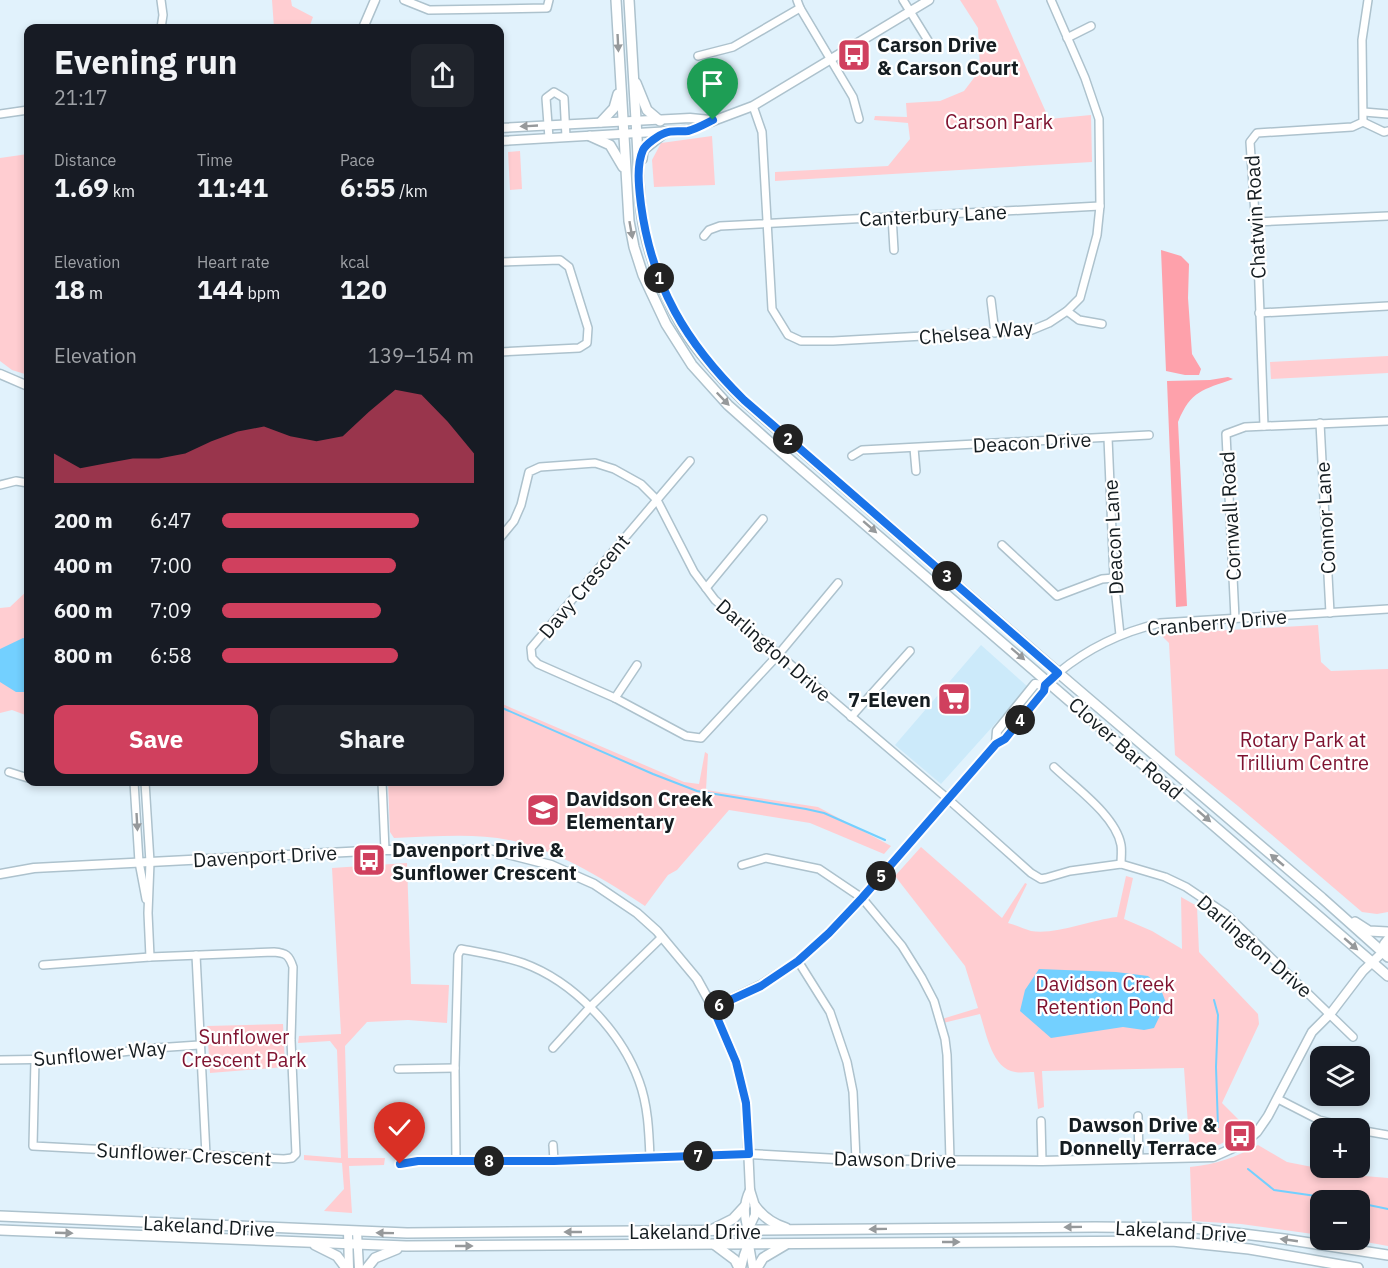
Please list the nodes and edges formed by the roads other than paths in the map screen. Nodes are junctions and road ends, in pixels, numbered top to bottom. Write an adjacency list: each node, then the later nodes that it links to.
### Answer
1 (161, 0): 16 (street)
2 (374, 0): 17 (street)
3 (404, 0): 13 (street)
4 (534, 0): 13 (street)
5 (549, 0): 13 (street)
6 (616, 0): 24 (main road, Clover Bar Road, one-way to 24)
7 (629, 0): 23 (main road, Clover Bar Road)
8 (797, 0): 14 (street)
9 (903, 0): 15 (street)
10 (929, 0): 15 (street)
11 (1051, 0): 19 (street, Chelsea Way)
12 (1368, 0): 27 (street)
13 (534, 8)
14 (800, 8): 21 (street); 22 (street)
15 (909, 12): 20 (street); 22 (street)
16 (162, 24)
17 (365, 24)
18 (1091, 26): 19 (street)
19 (1066, 38): 50 (street, Chelsea Way)
20 (932, 47)
21 (698, 56)
22 (831, 60): 25 (street); 30 (street)
23 (633, 75): 32 (main road, Clover Bar Road); 33 (main road)
24 (620, 86): 34 (main road); 35 (main road, Clover Bar Road)
25 (753, 106): 31 (street); 54 (street, Chelsea Way)
26 (24, 111): 28 (street)
27 (1364, 112): 29 (street); 36 (street)
28 (0, 114)
29 (1388, 114)
30 (859, 119)
31 (713, 120): 33 (street); 41 (street)
32 (636, 121): 33 (street); 35 (street); 43 (main road, Clover Bar Road)
33 (660, 121)
34 (601, 122): 35 (street); 37 (street)
35 (623, 122): 42 (main road, Clover Bar Road)
36 (1363, 122): 40 (street); 53 (street, Chatwin Road)
37 (565, 124): 38 (street); 38 (street); 45 (street)
38 (549, 125): 39 (street, one-way to 39); 46 (street)
39 (504, 128)
40 (1388, 131)
41 (664, 133): 43 (street); 49 (main road)
42 (623, 134): 43 (street); 44 (street); 48 (main road, Clover Bar Road)
43 (637, 134): 49 (main road, Clover Bar Road)
44 (591, 136): 45 (street); 48 (main road)
45 (566, 137): 46 (street)
46 (549, 138): 47 (street)
47 (504, 141)
48 (626, 172): 93 (main road, Clover Bar Road, one-way to 93)
49 (639, 173): 92 (main road, Clover Bar Road)
50 (1100, 206): 51 (street, Canterbury Lane); 60 (street, Chelsea Way)
51 (892, 216): 54 (street, Canterbury Lane); 56 (street)
52 (1388, 216): 53 (street)
53 (1256, 222): 61 (street, Chatwin Road)
54 (767, 224): 55 (street, Canterbury Lane); 63 (street, Chelsea Way)
55 (704, 236)
56 (894, 249)
57 (504, 262): 64 (street)
58 (991, 300): 63 (street)
59 (1388, 306): 61 (street)
60 (1067, 311): 62 (street); 63 (street, Chelsea Way)
61 (1259, 313): 69 (street, Chatwin Road)
62 (1102, 324)
63 (995, 333)
64 (504, 352)
65 (0, 374): 66 (street)
66 (24, 384)
67 (1388, 422): 68 (street, Cornwall Road)
68 (1320, 423): 69 (street, Cornwall Road); 86 (street, Connor Lane)
69 (1264, 426): 87 (street, Cornwall Road)
70 (1149, 435): 71 (street, Deacon Drive)
71 (1108, 438): 72 (street, Deacon Drive); 82 (street, Deacon Lane)
72 (914, 448): 73 (street, Deacon Drive); 75 (street)
73 (852, 456)
74 (690, 461): 78 (street)
75 (916, 471)
76 (24, 482): 77 (street)
77 (0, 485)
78 (657, 500): 80 (street, Darlington Drive); 84 (street, Darlington Drive); 94 (street, Davy Crescent)
79 (763, 519): 84 (street)
80 (504, 533)
81 (1002, 545): 82 (street)
82 (1114, 578): 88 (street, Deacon Lane)
83 (838, 583): 90 (street)
84 (706, 588): 90 (street, Darlington Drive)
85 (1388, 609): 86 (street, Cranberry Drive)
86 (1330, 613): 87 (street, Cranberry Drive)
87 (1235, 618): 88 (street, Cranberry Drive)
88 (1120, 635): 92 (street, Cranberry Drive)
89 (910, 651): 95 (street)
90 (778, 655): 94 (street, Davy Crescent); 95 (street, Darlington Drive)
91 (637, 665): 94 (street)
92 (1058, 673): 93 (street); 110 (main road, Clover Bar Road, one-way to 92)
93 (1047, 683): 102 (street); 119 (main road, Clover Bar Road, one-way to 119)
94 (615, 698)
95 (851, 717): 102 (street, Darlington Drive)
96 (1054, 767): 106 (street)
97 (9, 772): 98 (street)
98 (24, 777)
99 (134, 786): 104 (street, one-way to 104)
100 (145, 786): 105 (street)
101 (382, 786): 103 (street)
102 (948, 799): 106 (street, Darlington Drive); 109 (street)
103 (386, 850): 105 (street, Davenport Drive); 113 (street, Davenport Drive)
104 (139, 862): 105 (street, Davenport Drive); 108 (street, Davenport Drive); 111 (street)
105 (150, 862): 111 (street)
106 (1121, 864): 124 (street, Darlington Drive)
107 (742, 865): 109 (street)
108 (0, 874)
109 (862, 898): 118 (street); 144 (street)
110 (1322, 898): 112 (main road); 115 (main road, Clover Bar Road)
111 (148, 913): 117 (street)
112 (1388, 932)
113 (662, 937): 122 (street); 123 (street, Davenport Drive)
114 (1388, 939): 115 (street)
115 (1386, 953): 119 (street, Dawson Drive)
116 (196, 956): 117 (street, Sunflower Crescent); 126 (street); 140 (street, Sunflower Crescent)
117 (150, 957): 120 (street, Sunflower Crescent)
118 (798, 961): 123 (street); 143 (street)
119 (1372, 963): 121 (main road, Clover Bar Road); 124 (street, Dawson Drive)
120 (43, 965)
121 (1388, 976)
122 (591, 1006): 127 (street); 130 (street); 141 (street)
123 (713, 1008): 139 (street, Davenport Drive)
124 (1331, 1013): 125 (street); 132 (street, Dawson Drive)
125 (1353, 1037)
126 (199, 1045): 129 (street, Sunflower Way); 140 (street)
127 (553, 1048)
128 (0, 1060): 129 (street, Sunflower Way)
129 (35, 1060): 140 (street, Sunflower Crescent)
130 (455, 1068): 131 (street); 145 (street)
131 (398, 1069)
132 (1278, 1099): 134 (street); 142 (street, Dawson Drive)
133 (1138, 1116): 142 (street)
134 (1315, 1118)
135 (1041, 1120): 147 (street)
136 (1370, 1132): 137 (street)
137 (1388, 1135)
138 (553, 1145): 146 (street)
139 (749, 1154): 141 (street); 143 (street, Dawson Drive); 149 (street, Davenport Drive)
140 (206, 1155)
141 (650, 1158): 146 (street)
142 (1138, 1159): 147 (street, Dawson Drive)
143 (856, 1160): 144 (street, Dawson Drive)
144 (950, 1160): 147 (street, Dawson Drive)
145 (456, 1161): 146 (street); 148 (street)
146 (554, 1161)
147 (1042, 1161)
148 (400, 1164)
149 (750, 1190): 150 (street, Davenport Drive); 151 (street, Davenport Drive)
150 (745, 1206): 153 (street, Davenport Drive); 156 (main road)
151 (755, 1206): 153 (street); 154 (main road)
152 (0, 1216): 158 (main road, Lakeland Drive)
153 (748, 1230): 156 (main road, Lakeland Drive); 157 (main road, Lakeland Drive); 159 (main road); 160 (main road)
154 (797, 1230): 157 (main road, Lakeland Drive); 167 (main road, Lakeland Drive, one-way to 154)
155 (2, 1231): 161 (main road, Lakeland Drive, one-way to 161)
156 (711, 1231): 158 (main road, Lakeland Drive, one-way to 158); 159 (main road)
157 (780, 1231): 160 (main road)
158 (352, 1232): 165 (street)
159 (736, 1237): 162 (main road); 163 (main road)
160 (760, 1237): 163 (main road); 164 (main road)
161 (310, 1243): 165 (main road, Lakeland Drive); 168 (main road)
162 (713, 1244): 163 (main road, Lakeland Drive); 166 (main road, Lakeland Drive, one-way to 162); 171 (main road)
163 (748, 1244): 164 (main road, Lakeland Drive); 171 (street); 172 (street)
164 (782, 1244): 172 (main road); 173 (main road, Lakeland Drive, one-way to 173)
165 (353, 1245): 166 (main road, Lakeland Drive); 168 (street); 169 (street)
166 (406, 1246): 170 (main road)
167 (1388, 1255)
168 (347, 1268)
169 (359, 1268)
170 (367, 1268)
171 (740, 1268)
172 (755, 1268)
173 (1358, 1268)

